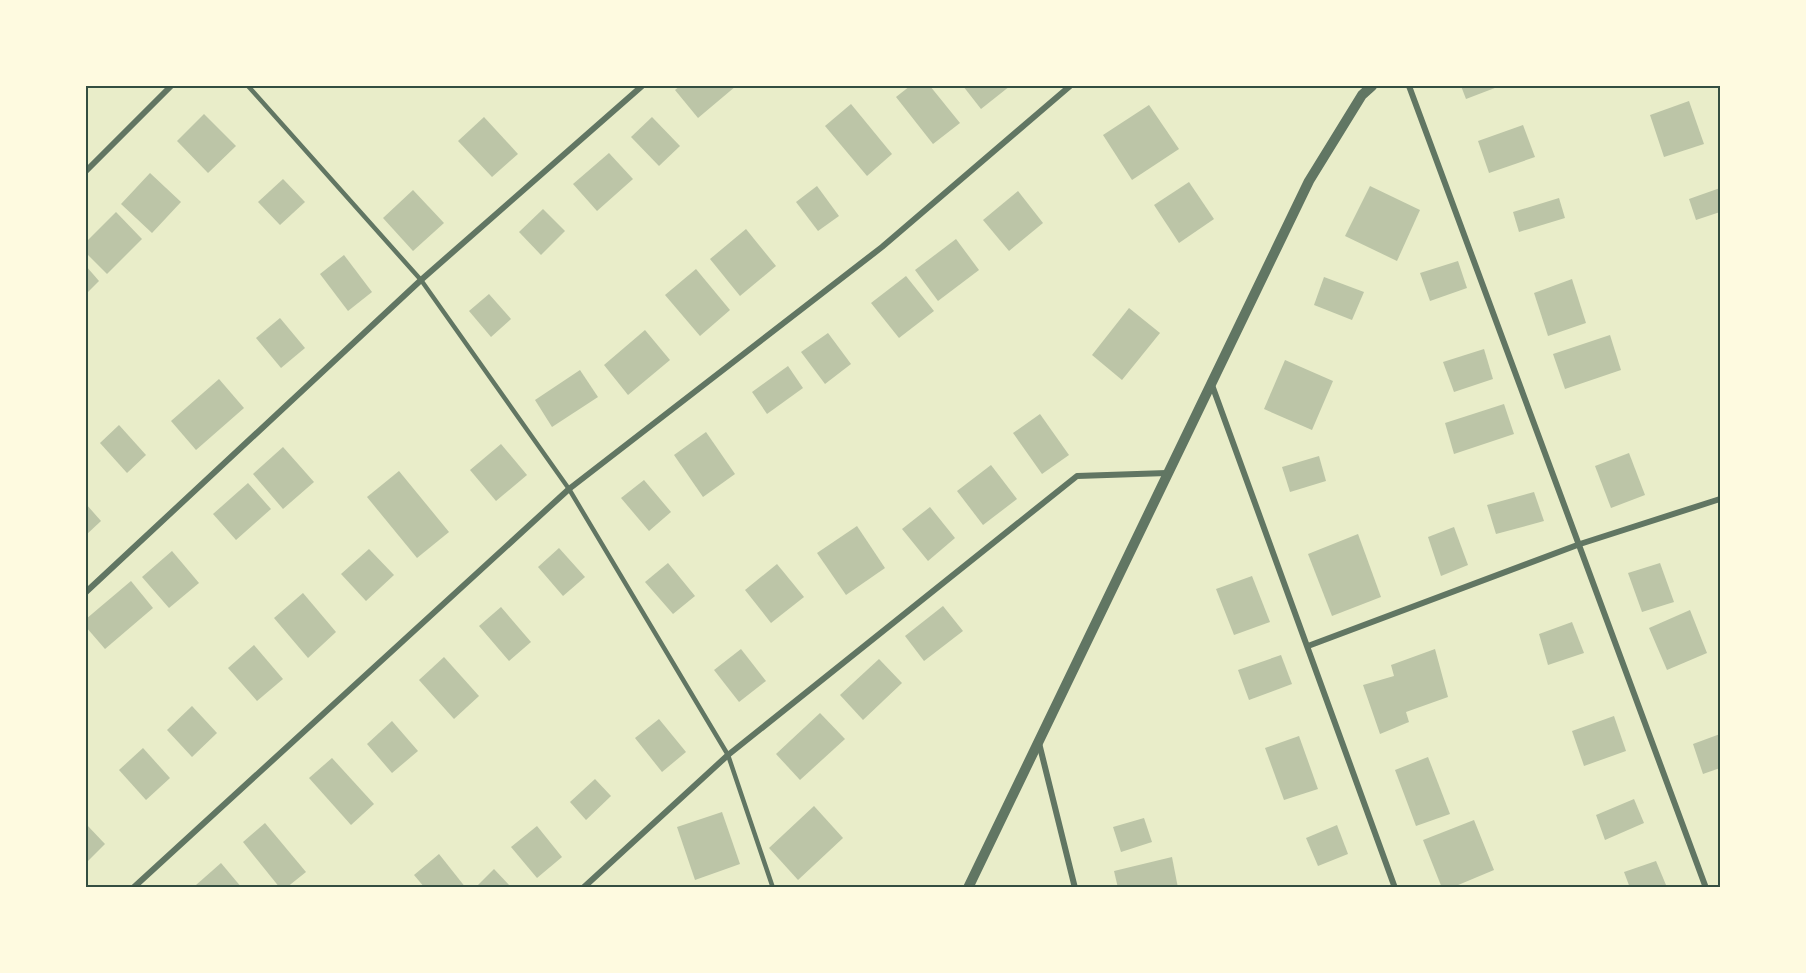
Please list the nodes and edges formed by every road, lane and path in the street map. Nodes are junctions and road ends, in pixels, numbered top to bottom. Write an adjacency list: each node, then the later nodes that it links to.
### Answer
1 (171, 86): 7 (street)
2 (248, 86): 8 (lane)
3 (642, 86): 8 (street)
4 (1070, 86): 11 (street)
5 (1372, 86): 9 (street)
6 (1409, 86): 13 (street)
7 (86, 171)
8 (421, 280): 11 (lane); 14 (street)
9 (1212, 385): 10 (street); 15 (street)
10 (1167, 473): 16 (street); 17 (street)
11 (569, 489): 17 (lane); 18 (street)
12 (1720, 499): 13 (street)
13 (1580, 544): 15 (street); 24 (street)
14 (86, 592)
15 (1308, 646): 23 (street)
16 (1039, 741): 21 (street); 22 (street)
17 (728, 755): 19 (street); 20 (lane)
18 (133, 888)
19 (583, 888)
20 (773, 888)
21 (968, 888)
22 (1075, 888)
23 (1395, 888)
24 (1706, 888)

